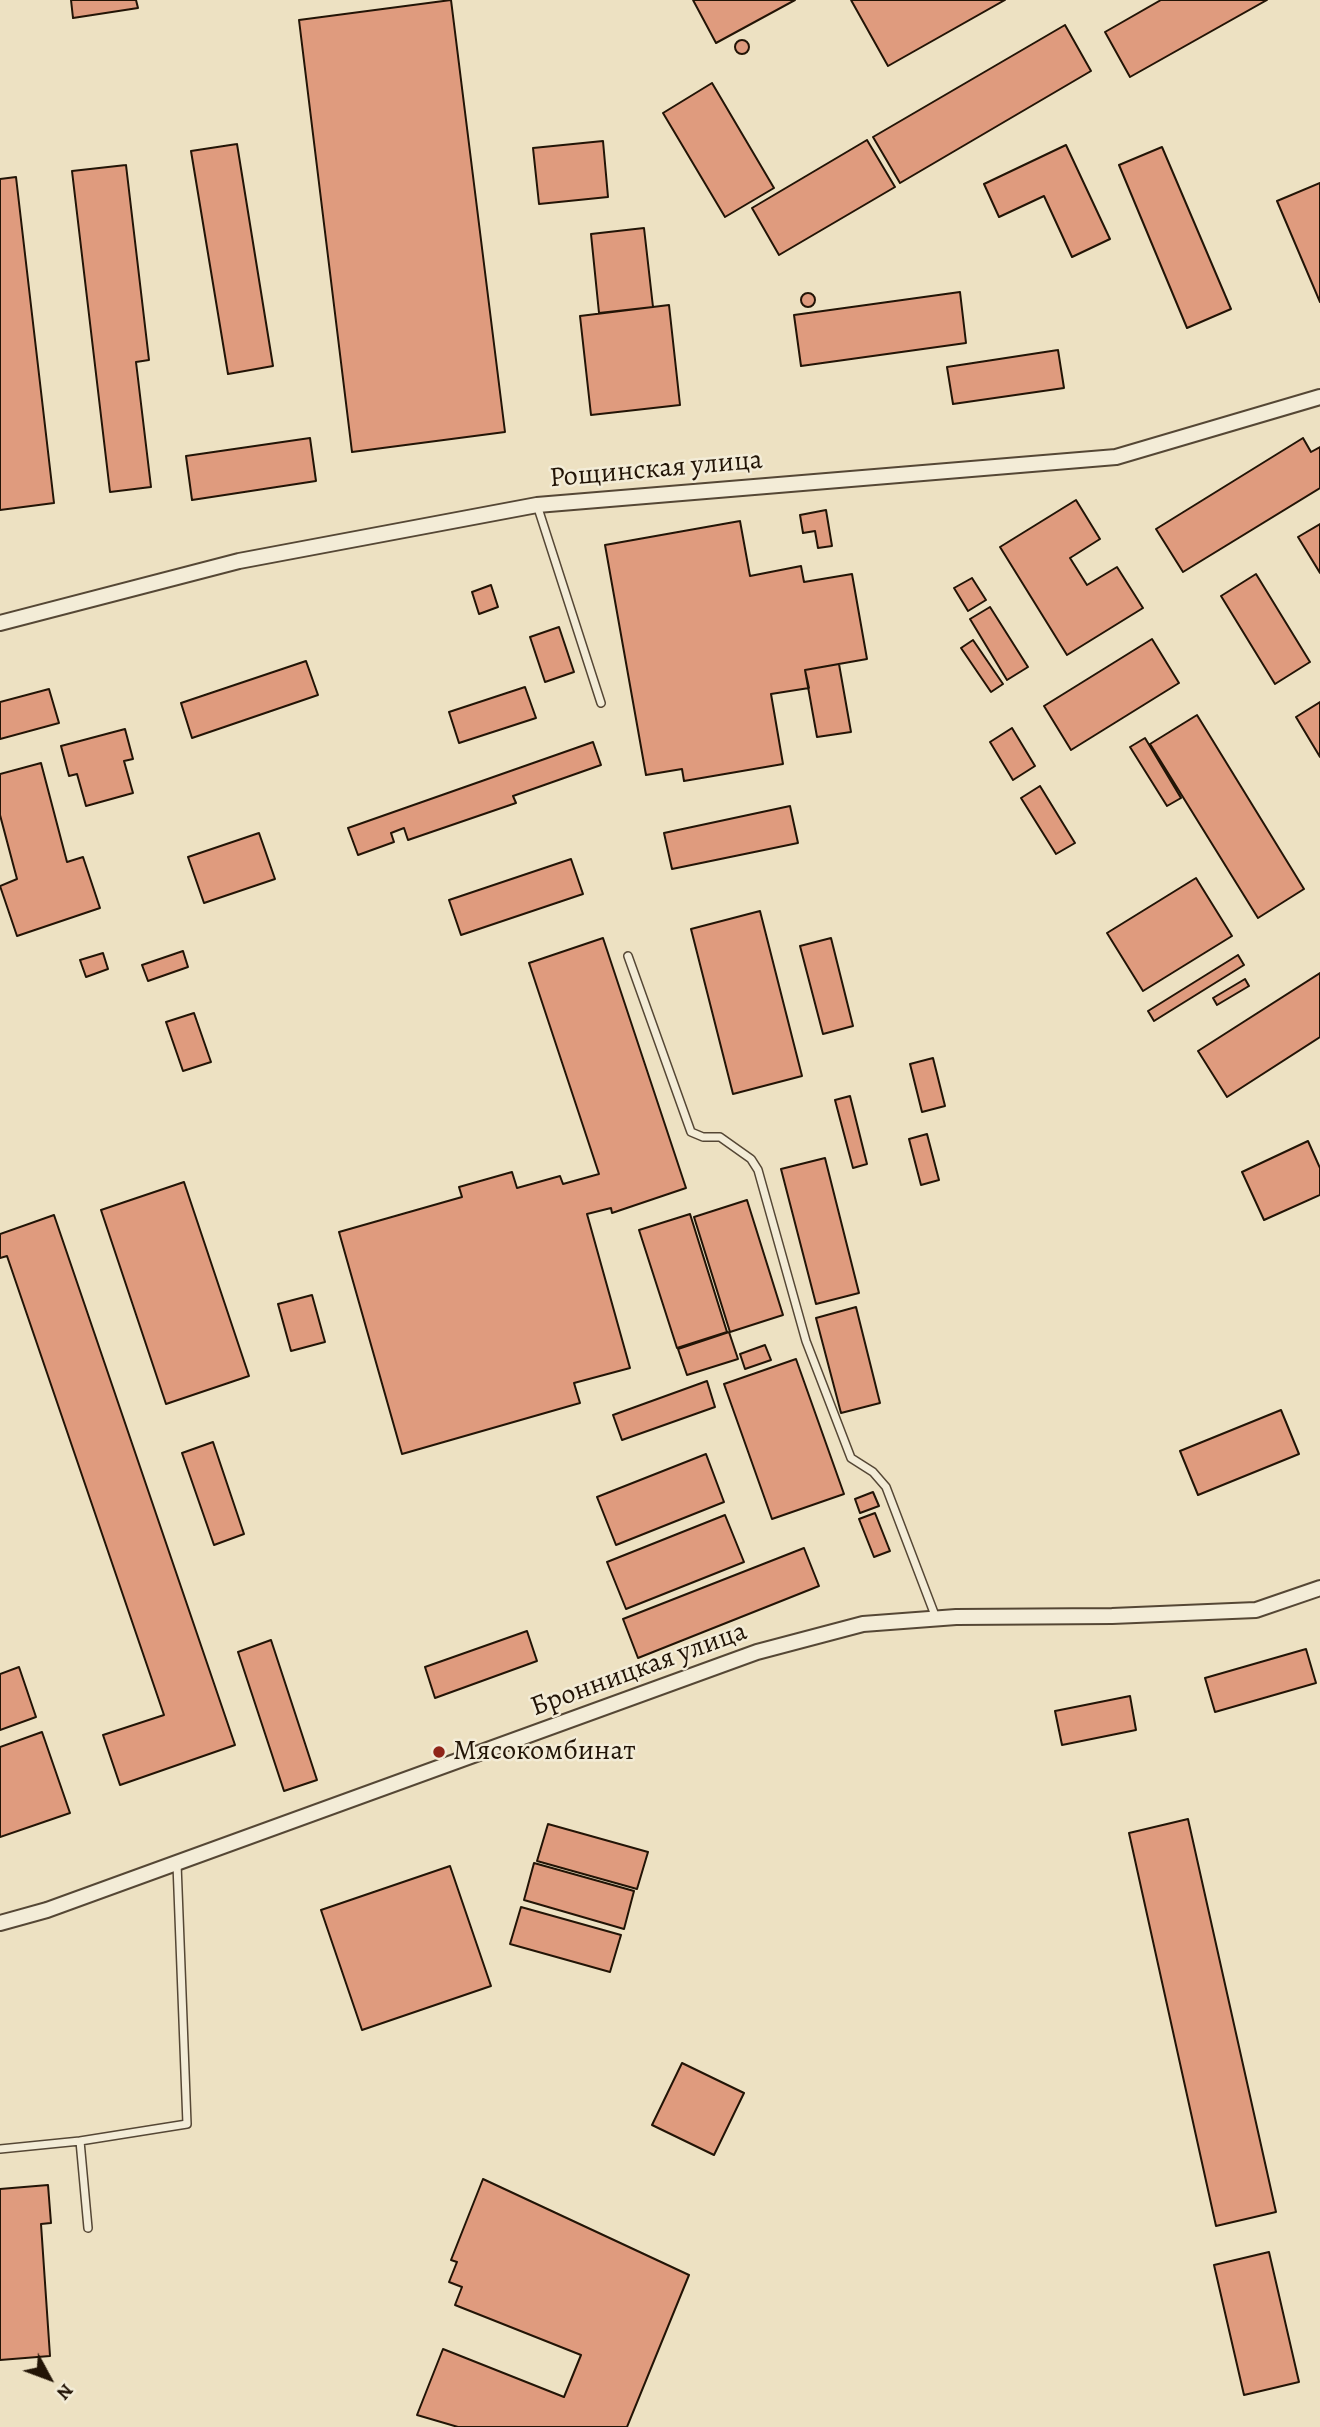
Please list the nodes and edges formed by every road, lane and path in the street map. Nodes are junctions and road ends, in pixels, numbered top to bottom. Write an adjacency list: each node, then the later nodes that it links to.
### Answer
1 (1320, 397): 2 (street, Рощинская улица)
2 (537, 505): 3 (street, Рощинская улица); 4 (lane)
3 (0, 623)
4 (601, 703)
5 (628, 956): 7 (lane)
6 (1320, 1588): 7 (street, Бронницкая улица)
7 (936, 1618): 8 (street, Бронницкая улица)
8 (177, 1863): 9 (street, Бронницкая улица); 10 (lane)
9 (0, 1923)
10 (80, 2141): 11 (lane); 12 (lane)
11 (0, 2149)
12 (88, 2228)

